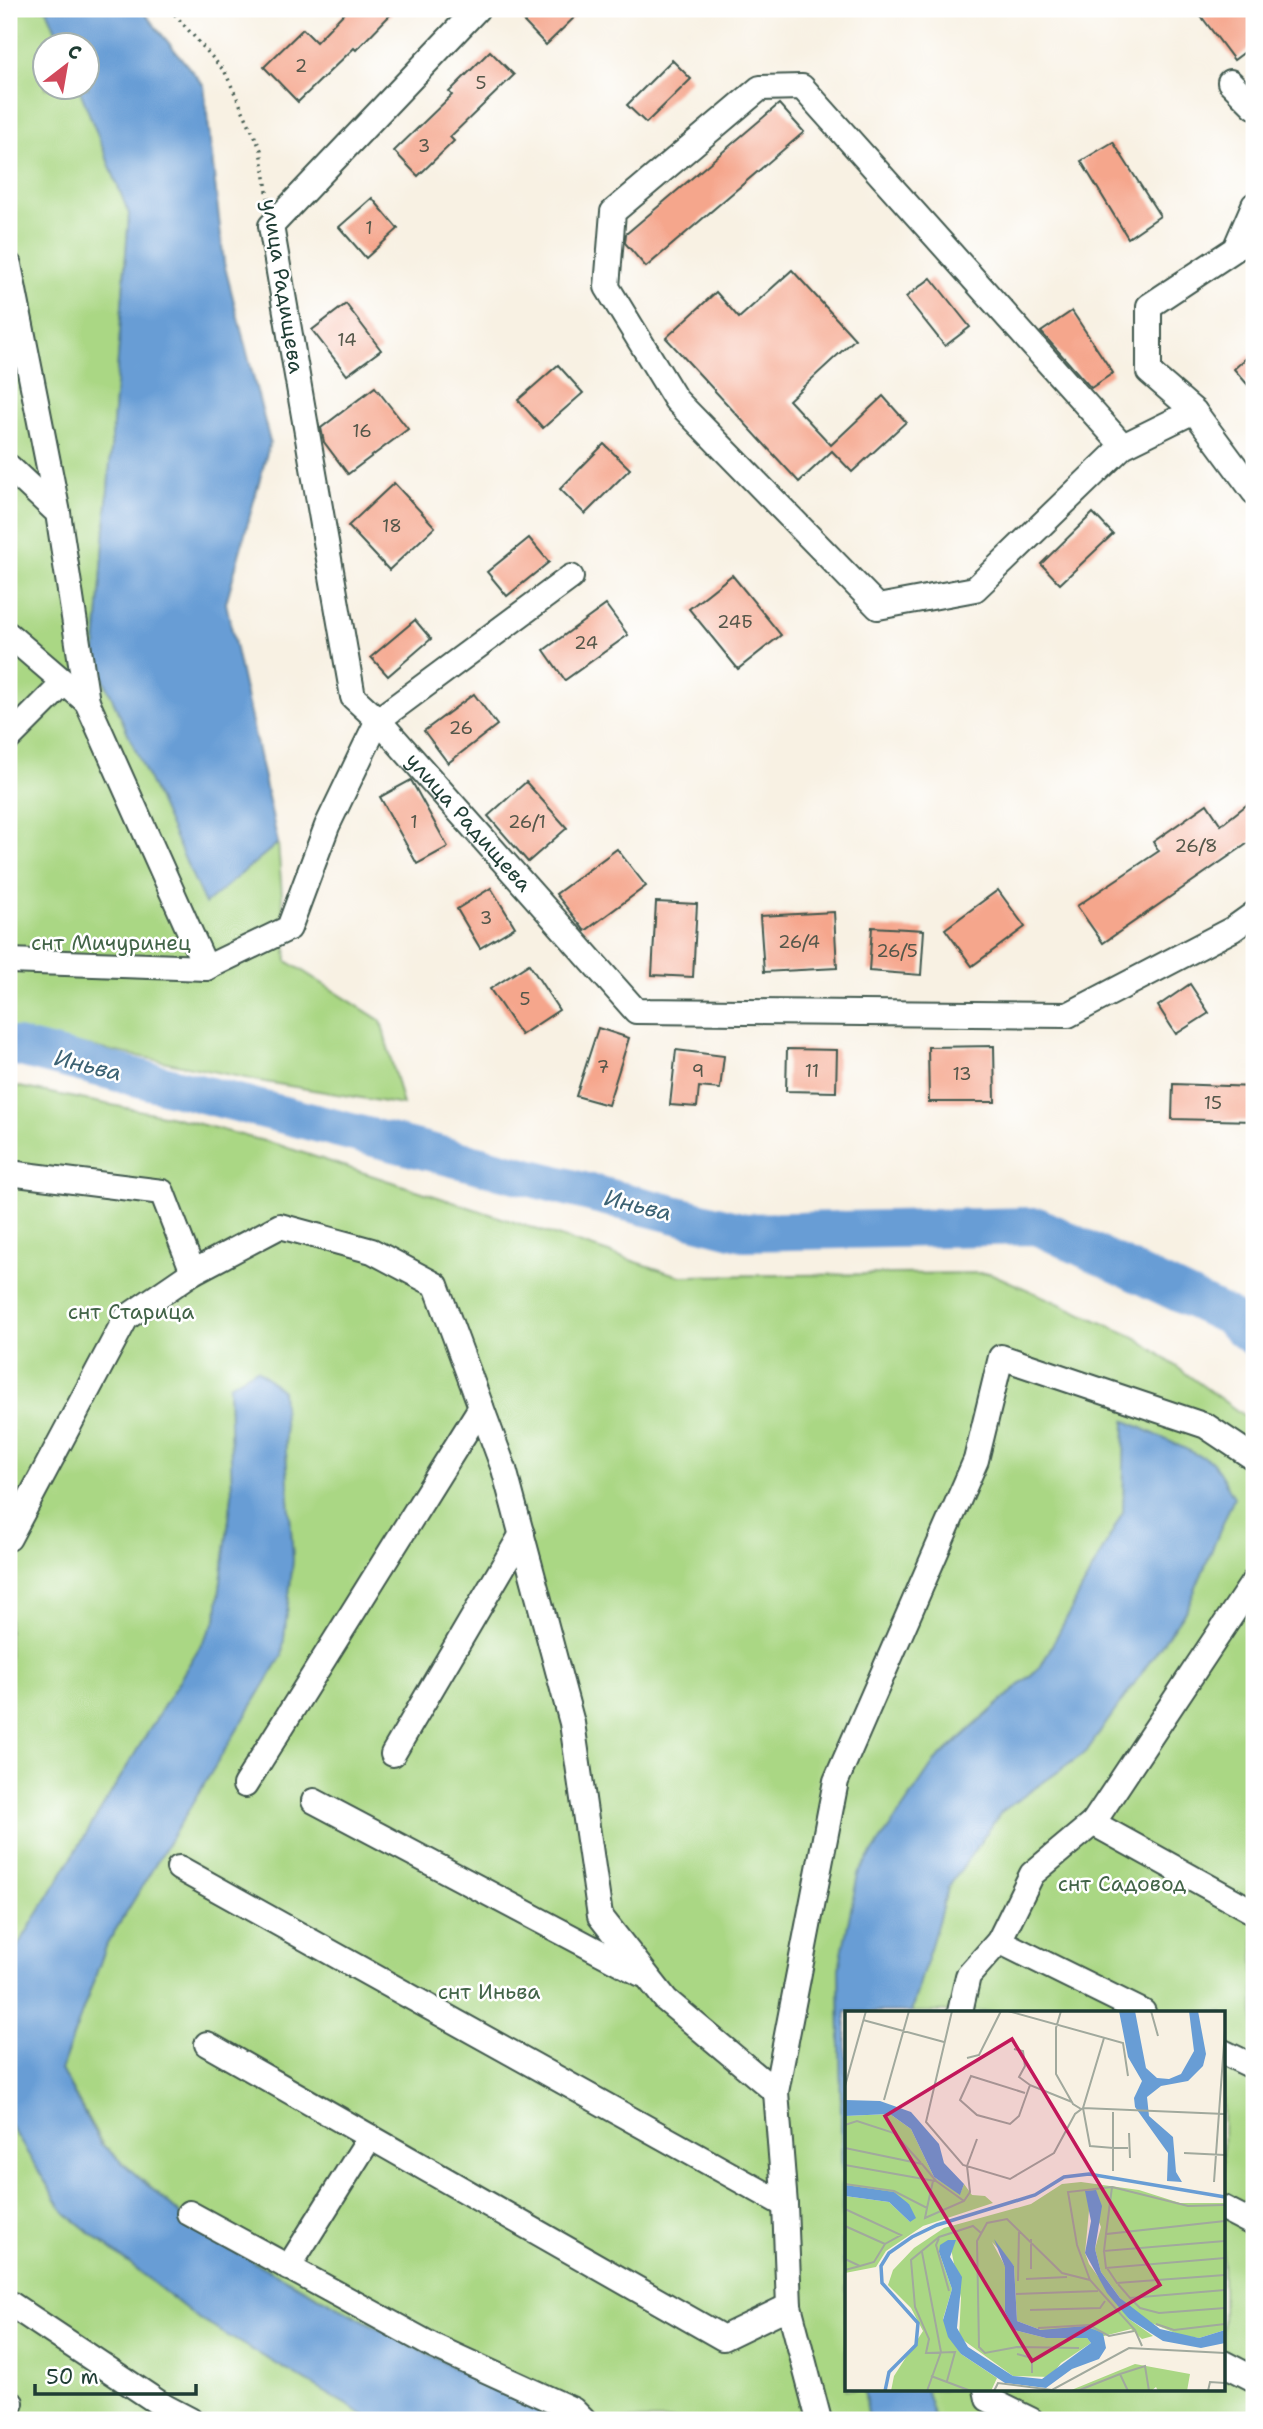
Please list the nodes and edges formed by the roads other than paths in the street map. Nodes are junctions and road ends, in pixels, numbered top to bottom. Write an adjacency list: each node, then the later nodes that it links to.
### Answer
1 (477, 9): 15 (street, улица Радищева)
2 (1230, 82): 3 (street)
3 (1254, 106)
4 (1254, 205): 6 (street)
5 (9, 265): 10 (street)
6 (1194, 411): 7 (street); 9 (street)
7 (1123, 446): 7 (street)
8 (9, 467): 10 (street)
9 (1254, 492)
10 (58, 513): 14 (street)
11 (571, 578): 15 (street)
12 (9, 635): 13 (street)
13 (64, 682): 14 (street); 16 (street)
14 (87, 702): 19 (street)
15 (378, 720): 17 (street, улица Радищева); 19 (street)
16 (9, 738)
17 (1254, 914)
18 (9, 961): 19 (street)
19 (206, 968)
20 (9, 1173): 21 (street)
21 (193, 1272): 22 (street); 25 (street)
22 (481, 1407): 24 (street); 28 (street)
23 (1254, 1458): 40 (street)
24 (522, 1534): 27 (street); 34 (street)
25 (9, 1538)
26 (1254, 1581): 30 (street)
27 (393, 1754)
28 (245, 1785)
29 (314, 1801): 34 (street)
30 (1093, 1823): 32 (street); 33 (street)
31 (179, 1868): 42 (street)
32 (1254, 1912)
33 (999, 1941): 35 (street); 36 (street)
34 (649, 1978): 40 (street)
35 (960, 2011)
36 (1141, 2011)
37 (207, 2044): 41 (street)
38 (1224, 2052): 39 (street)
39 (1254, 2067)
40 (776, 2092): 42 (street)
41 (370, 2137): 46 (street); 48 (street)
42 (785, 2205): 48 (street)
43 (1224, 2209): 45 (street)
44 (189, 2213): 46 (street)
45 (1254, 2224)
46 (288, 2268): 55 (street)
47 (9, 2303): 54 (street)
48 (789, 2306): 56 (street)
49 (1224, 2364): 50 (street)
50 (1254, 2379)
51 (9, 2401): 53 (street)
52 (989, 2403): 57 (street)
53 (9, 2407)
54 (190, 2420)
55 (583, 2420)
56 (819, 2420)
57 (1031, 2420)

